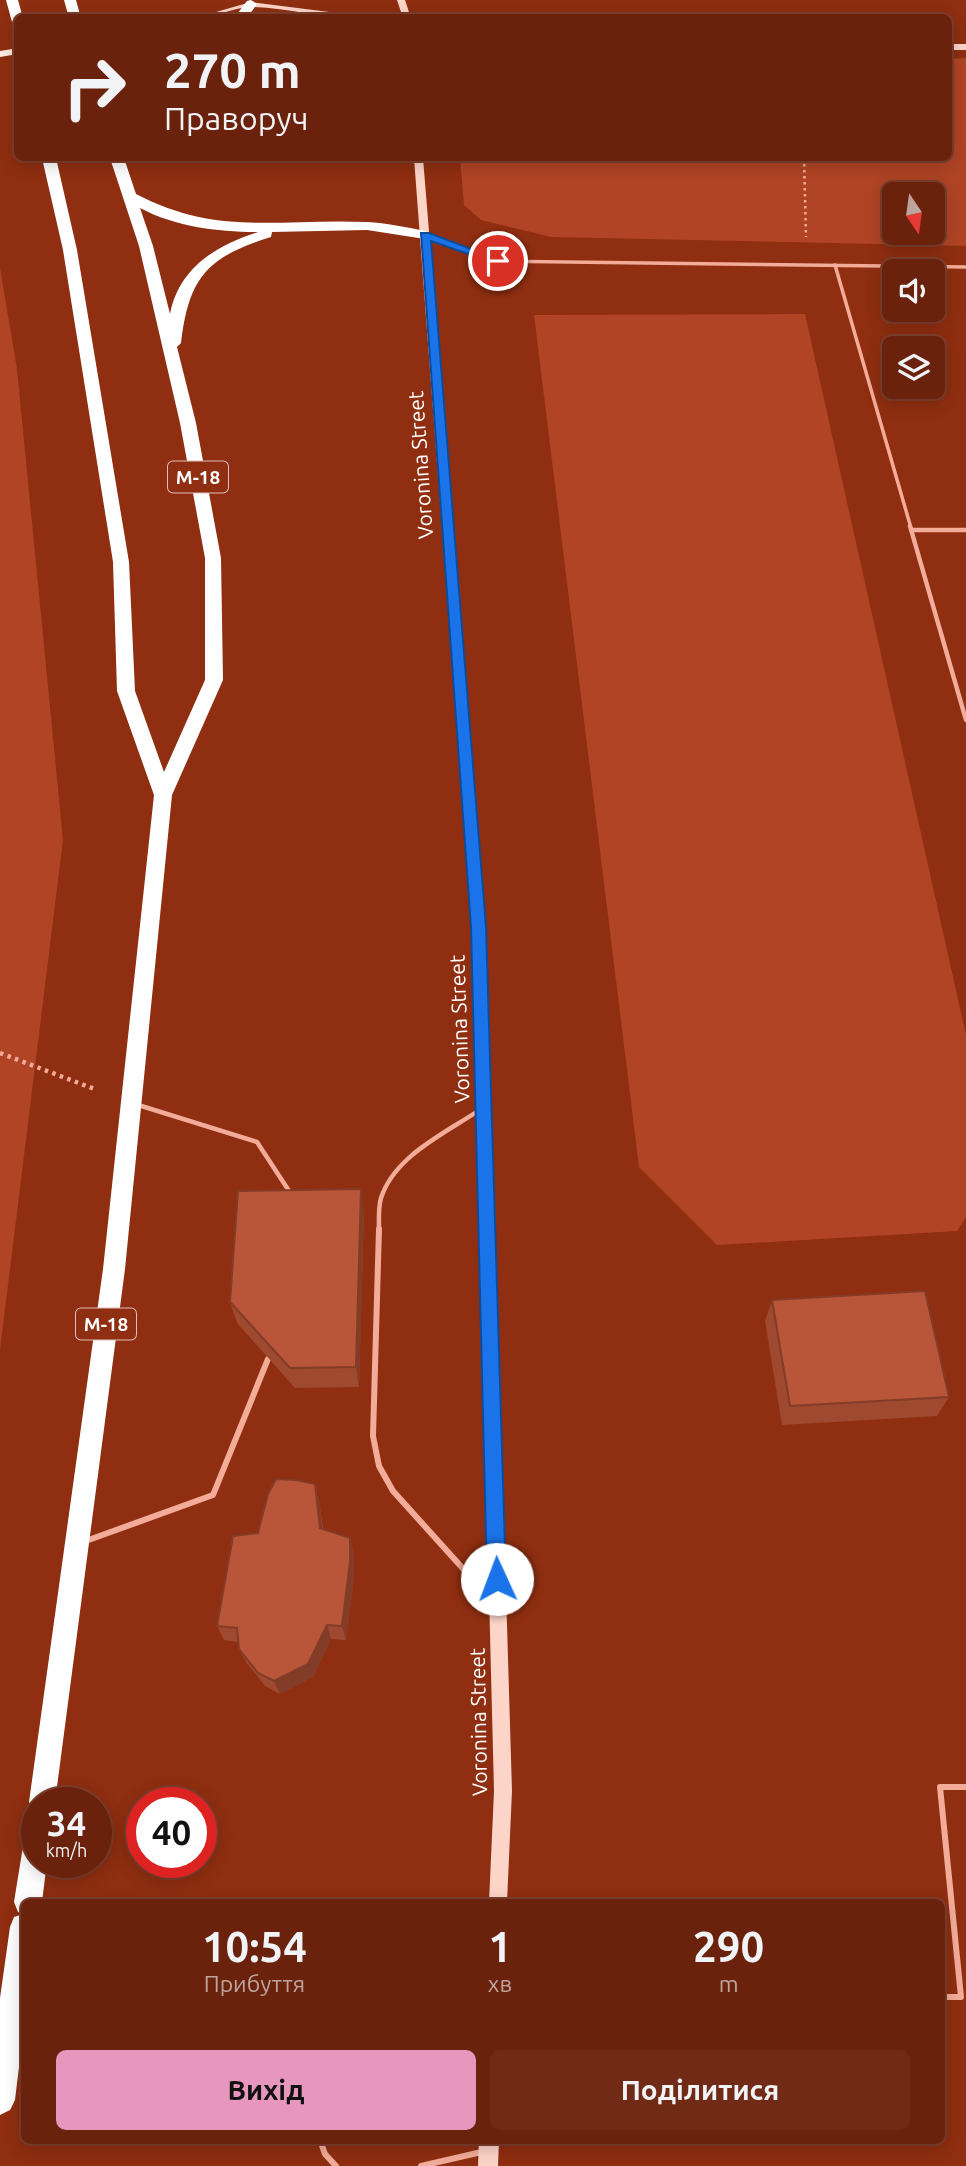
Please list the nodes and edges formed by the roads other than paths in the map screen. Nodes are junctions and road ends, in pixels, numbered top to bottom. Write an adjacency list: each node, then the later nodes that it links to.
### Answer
1 (255, 2): 2 (street); 3 (street)
2 (213, 14)
3 (328, 14)
4 (50, 161): 16 (highway, М-18)
5 (122, 161): 7 (highway, М-18)
6 (418, 161): 9 (street, Voronina Street)
7 (131, 197): 8 (highway); 12 (highway, М-18)
8 (295, 226): 9 (highway); 12 (highway)
9 (425, 235): 10 (lane); 18 (street, Voronina Street)
10 (835, 265): 11 (lane); 13 (lane)
11 (966, 267)
12 (171, 355): 16 (highway, М-18)
13 (911, 530): 14 (lane); 15 (lane)
14 (966, 530)
15 (966, 720)
16 (163, 795): 17 (highway, М-18)
17 (131, 1103): 19 (lane); 21 (highway, М-18)
18 (484, 1107): 22 (street, Voronina Street); 22 (lane)
19 (295, 1201)
20 (268, 1359): 21 (lane)
21 (77, 1544): 23 (highway, М-18)
22 (498, 1607): 27 (street, Voronina Street)
23 (44, 1787)
24 (966, 1787): 29 (lane)
25 (31, 1878): 26 (highway)
26 (28, 1899)
27 (498, 1899)
28 (21, 1963): 30 (highway)
29 (945, 1997)
30 (0, 2100)
31 (321, 2144): 33 (lane)
32 (489, 2152): 34 (lane)
33 (336, 2166)
34 (421, 2166)

